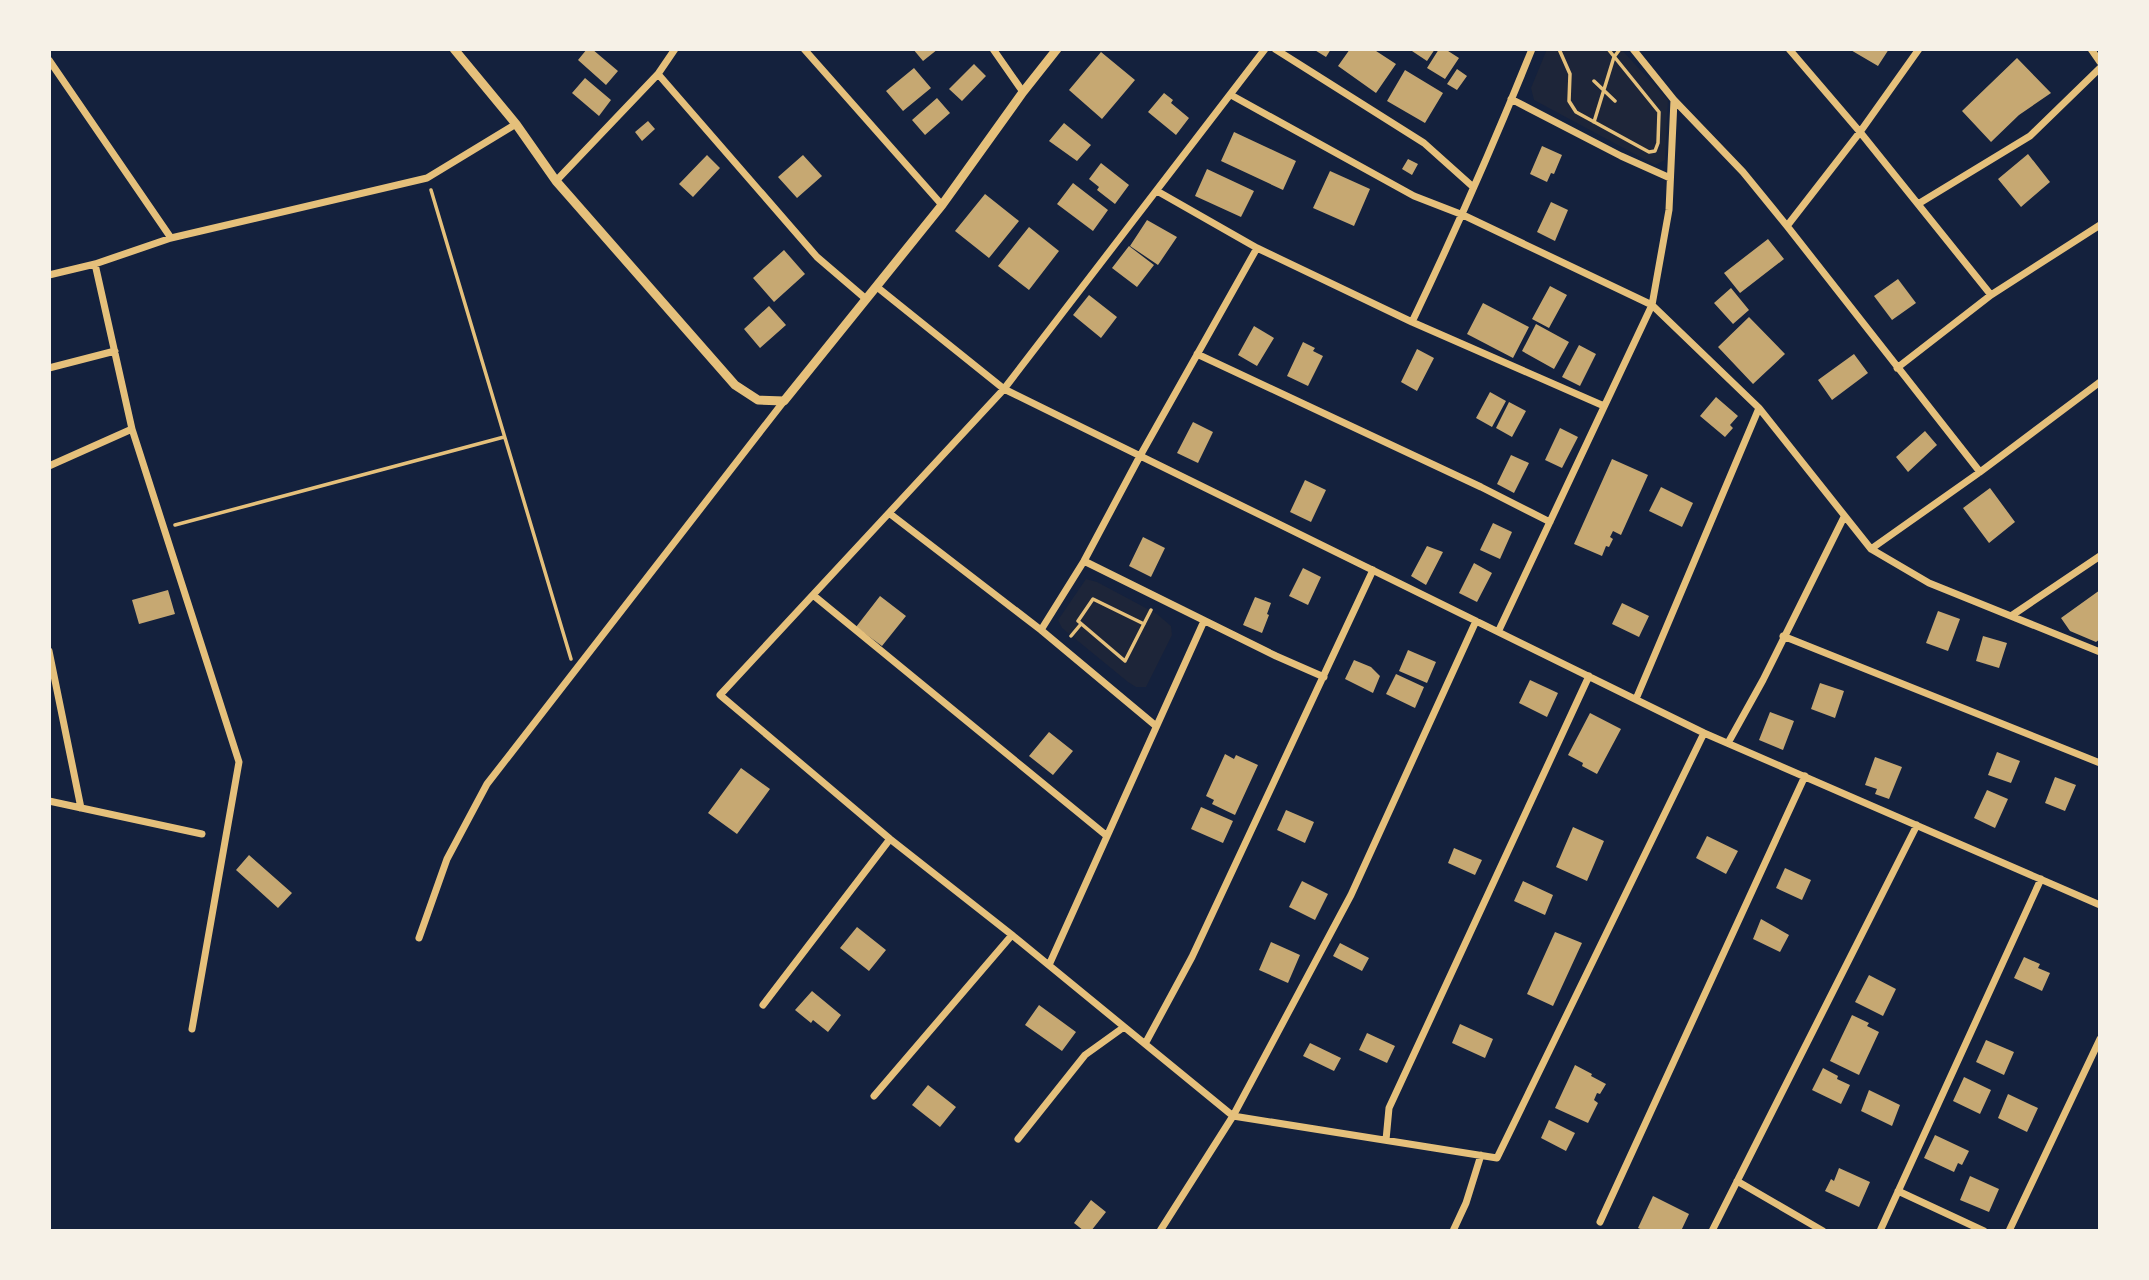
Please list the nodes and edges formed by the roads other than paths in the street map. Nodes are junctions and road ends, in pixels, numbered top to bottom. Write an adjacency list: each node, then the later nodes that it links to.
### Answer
1 (454, 49): 21 (street)
2 (675, 49): 16 (street)
3 (804, 49): 28 (street)
4 (993, 49): 17 (street)
5 (1057, 49): 17 (street)
6 (1265, 49): 18 (street)
7 (1275, 49): 25 (street)
8 (1633, 49): 20 (street)
9 (1789, 49): 22 (street)
10 (1919, 49): 22 (street)
11 (2091, 49): 14 (street)
12 (1530, 50): 19 (street)
13 (49, 60): 32 (street)
14 (2100, 62)
15 (2100, 68): 27 (street)
16 (658, 74): 24 (street); 38 (street)
17 (1023, 92): 28 (street)
18 (1231, 95): 26 (street); 29 (street)
19 (1511, 99): 23 (street); 25 (street)
20 (1674, 100): 23 (street); 31 (street)
21 (516, 124): 24 (street); 32 (street)
22 (1860, 132): 27 (street); 31 (street)
23 (1670, 178): 39 (street)
24 (556, 181): 47 (street)
25 (1472, 187): 29 (street)
26 (1157, 191): 33 (street); 46 (street)
27 (1918, 204): 37 (street)
28 (942, 205): 36 (street)
29 (1463, 215): 39 (street); 40 (street)
30 (2100, 225): 37 (street)
31 (1787, 226): 44 (street)
32 (171, 238): 34 (street)
33 (1256, 248): 40 (street); 42 (street)
34 (95, 264): 35 (street); 41 (street)
35 (49, 275)
36 (877, 286): 38 (street); 46 (street)
37 (1991, 295): 44 (street)
38 (866, 299): 47 (street)
39 (1652, 305): 48 (street); 49 (street)
40 (1412, 322): 48 (street)
41 (115, 351): 43 (street); 50 (street)
42 (1197, 354): 51 (street); 56 (street)
43 (49, 368)
44 (1897, 368): 53 (street)
45 (2100, 382): 53 (street)
46 (1004, 389): 51 (street); 54 (street)
47 (784, 401): 87 (street)
48 (1604, 406): 56 (street)
49 (1759, 408): 55 (street); 72 (street)
50 (132, 429): 52 (street); 91 (street)
51 (1140, 456): 59 (street); 60 (street)
52 (49, 466)
53 (1980, 472): 57 (street)
54 (890, 513): 61 (street); 65 (street)
55 (1844, 517): 57 (street); 67 (street)
56 (1550, 522): 66 (street)
57 (1871, 549): 62 (street)
58 (2100, 556): 62 (street)
59 (1084, 561): 63 (street); 65 (street)
60 (1373, 570): 64 (street); 71 (street)
61 (813, 595): 82 (street); 83 (street)
62 (2011, 616): 69 (street)
63 (1204, 621): 71 (street); 73 (street)
64 (1476, 621): 66 (street); 95 (street)
65 (1041, 630): 73 (street)
66 (1499, 630): 70 (street)
67 (1783, 636): 75 (street); 76 (street)
68 (49, 651): 79 (street)
69 (2100, 652)
70 (1589, 676): 72 (street); 97 (street)
71 (1324, 677): 93 (street)
72 (1636, 699): 74 (street)
73 (1156, 726): 82 (street)
74 (1704, 733): 75 (street); 98 (street)
75 (1728, 743): 77 (street)
76 (2100, 763)
77 (1805, 776): 80 (street); 101 (street)
78 (49, 801): 79 (street)
79 (81, 808): 81 (street)
80 (1917, 825): 84 (street); 99 (street)
81 (202, 834)
82 (1107, 836): 88 (street)
83 (890, 839): 86 (street); 89 (street)
84 (2040, 879): 85 (street); 100 (street)
85 (2100, 905)
86 (1012, 935): 88 (street); 94 (street)
87 (419, 938)
88 (1049, 965): 90 (street)
89 (763, 1005)
90 (1124, 1027): 93 (street); 96 (street)
91 (192, 1029)
92 (2100, 1039): 108 (street)
93 (1145, 1044): 95 (street)
94 (874, 1096)
95 (1233, 1116): 97 (street); 102 (street)
96 (1018, 1139)
97 (1386, 1140): 98 (street)
98 (1481, 1155): 103 (street)
99 (1737, 1181): 104 (street); 105 (street)
100 (1898, 1191): 106 (street); 107 (street)
101 (1600, 1222)
102 (1160, 1231)
103 (1453, 1231)
104 (1712, 1231)
105 (1823, 1231)
106 (1880, 1231)
107 (1984, 1231)
108 (2009, 1231)

